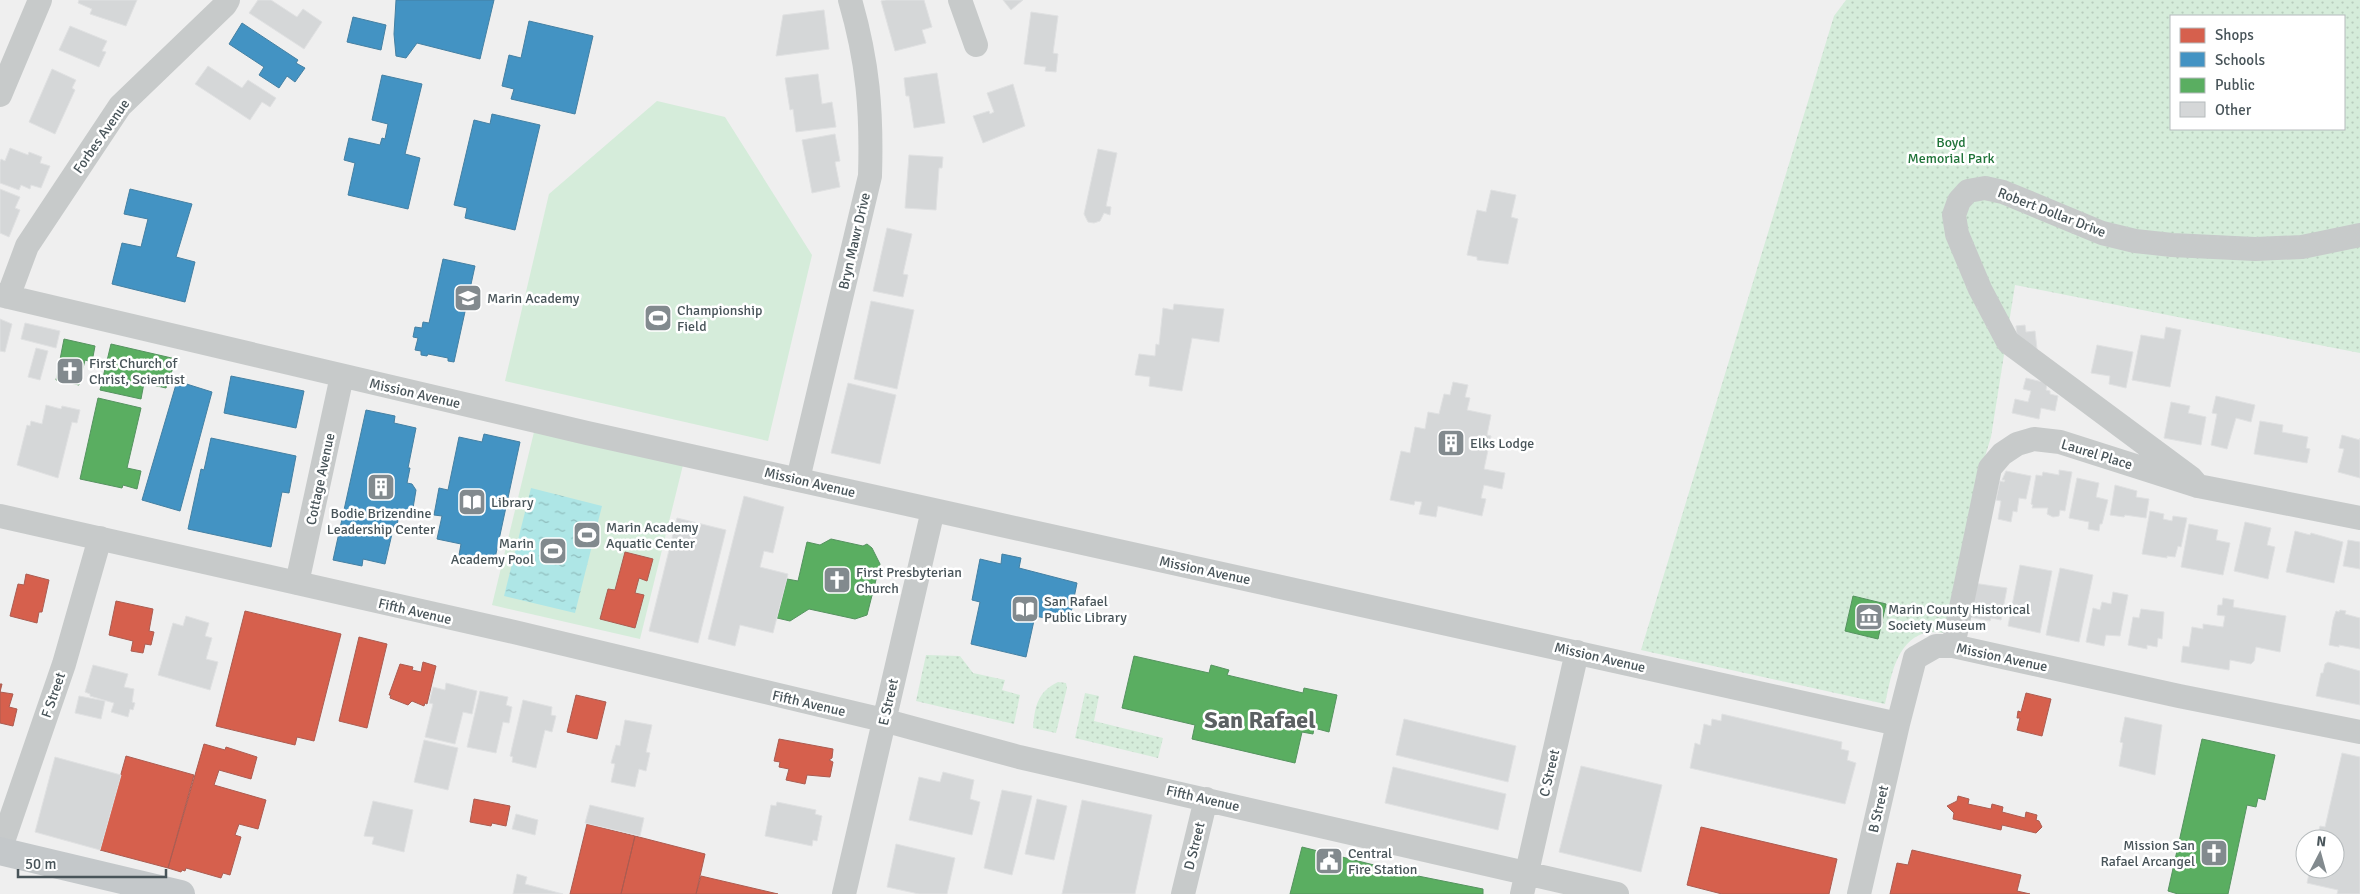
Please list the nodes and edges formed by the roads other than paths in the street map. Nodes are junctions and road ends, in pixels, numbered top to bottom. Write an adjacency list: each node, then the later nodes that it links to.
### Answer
1 (40, 0): 6 (street)
2 (228, 0): 8 (street, Forbes Avenue)
3 (850, 0): 10 (street, Bryn Mawr Drive)
4 (960, 0): 5 (street)
5 (976, 45)
6 (0, 95)
7 (2360, 235): 11 (street, Robert Dollar Drive)
8 (4, 296): 9 (street, Mission Avenue)
9 (342, 376): 10 (street, Mission Avenue); 16 (street, Cottage Avenue)
10 (798, 479): 12 (street, Mission Avenue)
11 (2198, 486): 14 (street, Laurel Place); 17 (street, Laurel Place)
12 (933, 510): 18 (street, Mission Avenue); 19 (street, E Street)
13 (0, 516): 15 (street, Fifth Avenue)
14 (2360, 518)
15 (100, 538): 16 (street, Fifth Avenue); 23 (street, F Street)
16 (297, 583): 19 (street, Fifth Avenue)
17 (1953, 646): 20 (street, Mission Avenue); 21 (street, Mission Avenue)
18 (1576, 652): 20 (street, Mission Avenue); 24 (street, C Street)
19 (883, 720): 22 (street, Fifth Avenue); 26 (street, E Street)
20 (1898, 724): 29 (street, B Street)
21 (2360, 732)
22 (1206, 799): 24 (street, Fifth Avenue); 27 (street, D Street)
23 (0, 851): 25 (main road)
24 (1525, 883): 28 (street, Fifth Avenue)
25 (180, 894)
26 (844, 894)
27 (1183, 894)
28 (1617, 894)
29 (1859, 894)

